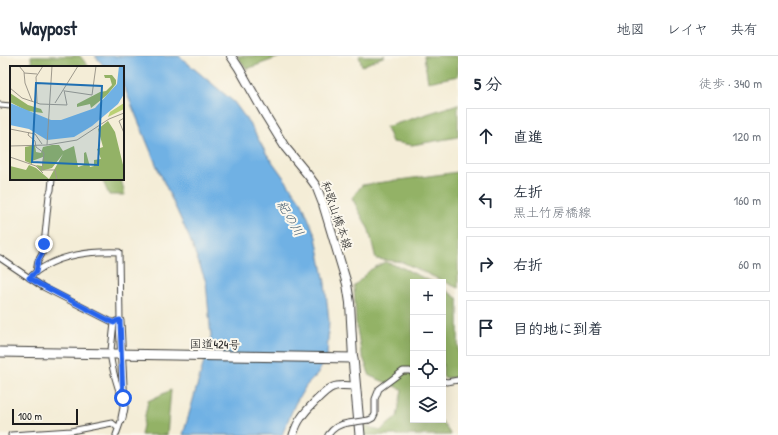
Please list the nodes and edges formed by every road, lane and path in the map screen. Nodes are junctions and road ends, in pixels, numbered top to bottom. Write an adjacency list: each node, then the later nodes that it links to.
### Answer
1 (231, 56): 12 (main road, 和歌山橋本線)
2 (0, 105): 3 (street)
3 (10, 106)
4 (52, 180): 6 (street)
5 (0, 258): 7 (street)
6 (36, 272): 7 (street); 8 (street)
7 (29, 278): 8 (street)
8 (117, 322): 9 (street); 11 (street)
9 (111, 350)
10 (0, 352): 11 (highway, 国道424号)
11 (126, 354): 12 (highway, 国道424号); 18 (street)
12 (353, 358): 17 (highway)
13 (111, 359): 18 (street)
14 (410, 371): 25 (street, bridge)
15 (458, 380): 16 (street)
16 (446, 382)
17 (355, 386): 24 (street); 26 (highway)
18 (123, 398): 19 (street)
19 (122, 418): 20 (street); 23 (street)
20 (118, 428): 21 (street); 22 (street)
21 (11, 435)
22 (116, 435)
23 (119, 435)
24 (293, 435)
25 (328, 435)
26 (360, 435)

